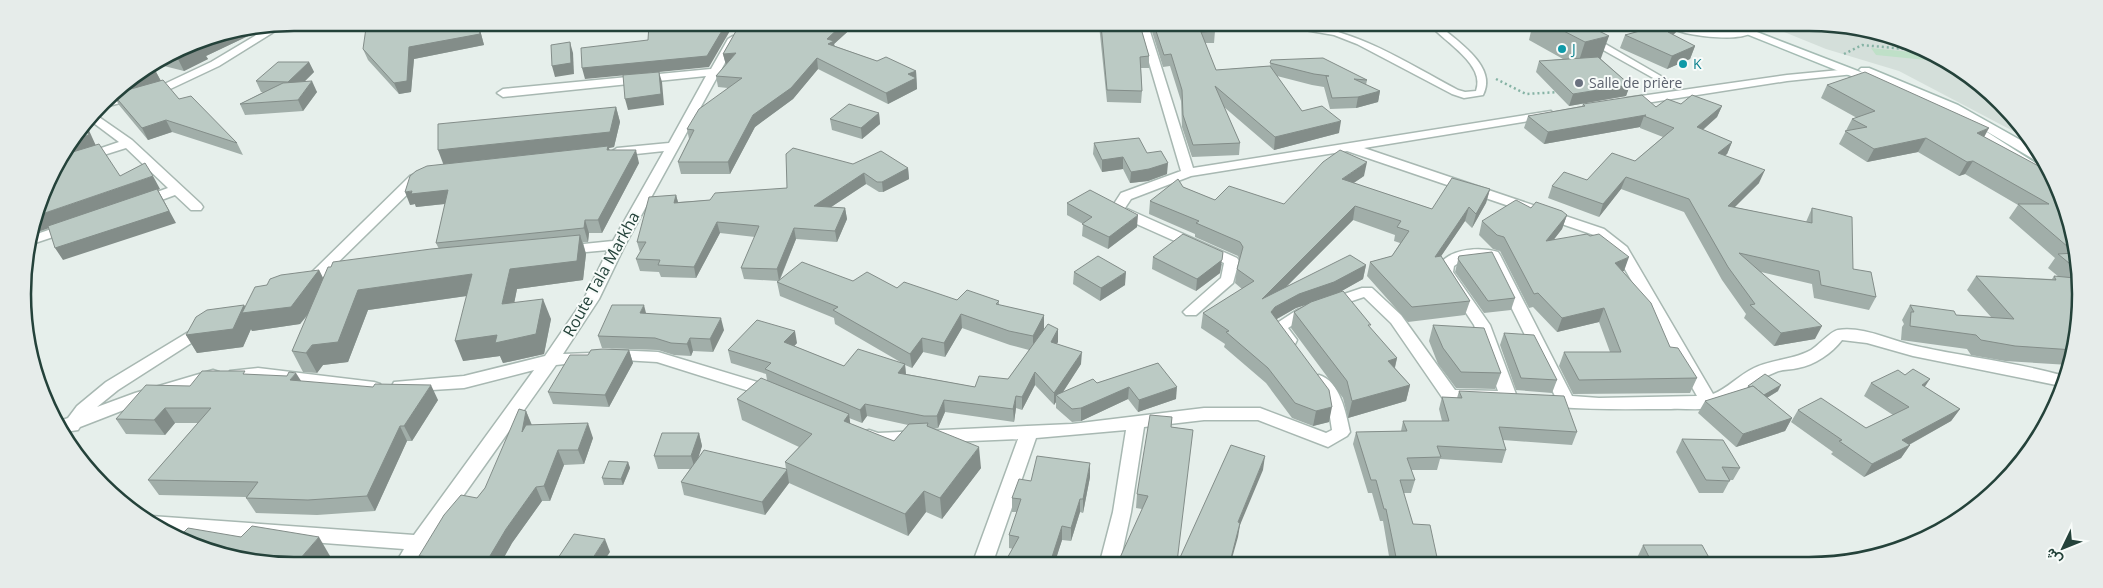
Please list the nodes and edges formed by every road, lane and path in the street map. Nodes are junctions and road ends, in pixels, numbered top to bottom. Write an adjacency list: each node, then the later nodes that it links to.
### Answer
1 (737, 31): 13 (street, Route Tala Markha)
2 (1144, 31): 30 (street)
3 (1324, 31): 4 (lane)
4 (1440, 31)
5 (1687, 31): 6 (lane)
6 (1750, 31)
7 (1757, 31): 14 (street)
8 (1758, 31): 26 (street)
9 (267, 33): 19 (street)
10 (1585, 36): 16 (lane)
11 (1904, 49): 12 (path)
12 (1844, 54)
13 (715, 72): 18 (street); 24 (street, Route Tala Markha)
14 (1850, 72): 20 (street); 31 (street)
15 (1490, 76): 17 (path)
16 (1674, 86)
17 (1565, 92)
18 (503, 93)
19 (115, 102)
20 (1618, 103)
21 (1560, 112): 25 (street)
22 (97, 120): 23 (street)
23 (128, 143): 28 (street); 32 (street)
24 (674, 146): 27 (street); 37 (street, Route Tala Markha)
25 (1348, 147): 30 (street); 51 (street)
26 (2028, 150)
27 (605, 154)
28 (65, 165)
29 (439, 172): 40 (street)
30 (1188, 173): 42 (street)
31 (2043, 174)
32 (176, 190): 33 (street); 34 (street)
33 (132, 206)
34 (196, 207)
35 (87, 221): 36 (street)
36 (37, 239)
37 (618, 244): 38 (street); 45 (street, Route Tala Markha)
38 (550, 251)
39 (346, 272): 40 (street)
40 (317, 275): 41 (street)
41 (299, 282)
42 (1191, 312)
43 (220, 318): 53 (street)
44 (1296, 350): 48 (street)
45 (551, 360): 49 (street); 53 (street); 57 (street, Route Tala Markha)
46 (1308, 365): 52 (street)
47 (2057, 380): 51 (street)
48 (1509, 397): 50 (street); 50 (street)
49 (784, 398)
50 (1566, 402): 51 (street)
51 (1709, 402)
52 (1136, 422): 55 (street); 60 (street)
53 (67, 428)
54 (852, 428): 55 (street)
55 (1029, 432): 59 (street)
56 (167, 524): 57 (street)
57 (419, 543): 58 (street, Route Tala Markha)
58 (409, 557)
59 (985, 557)
60 (1111, 557)

